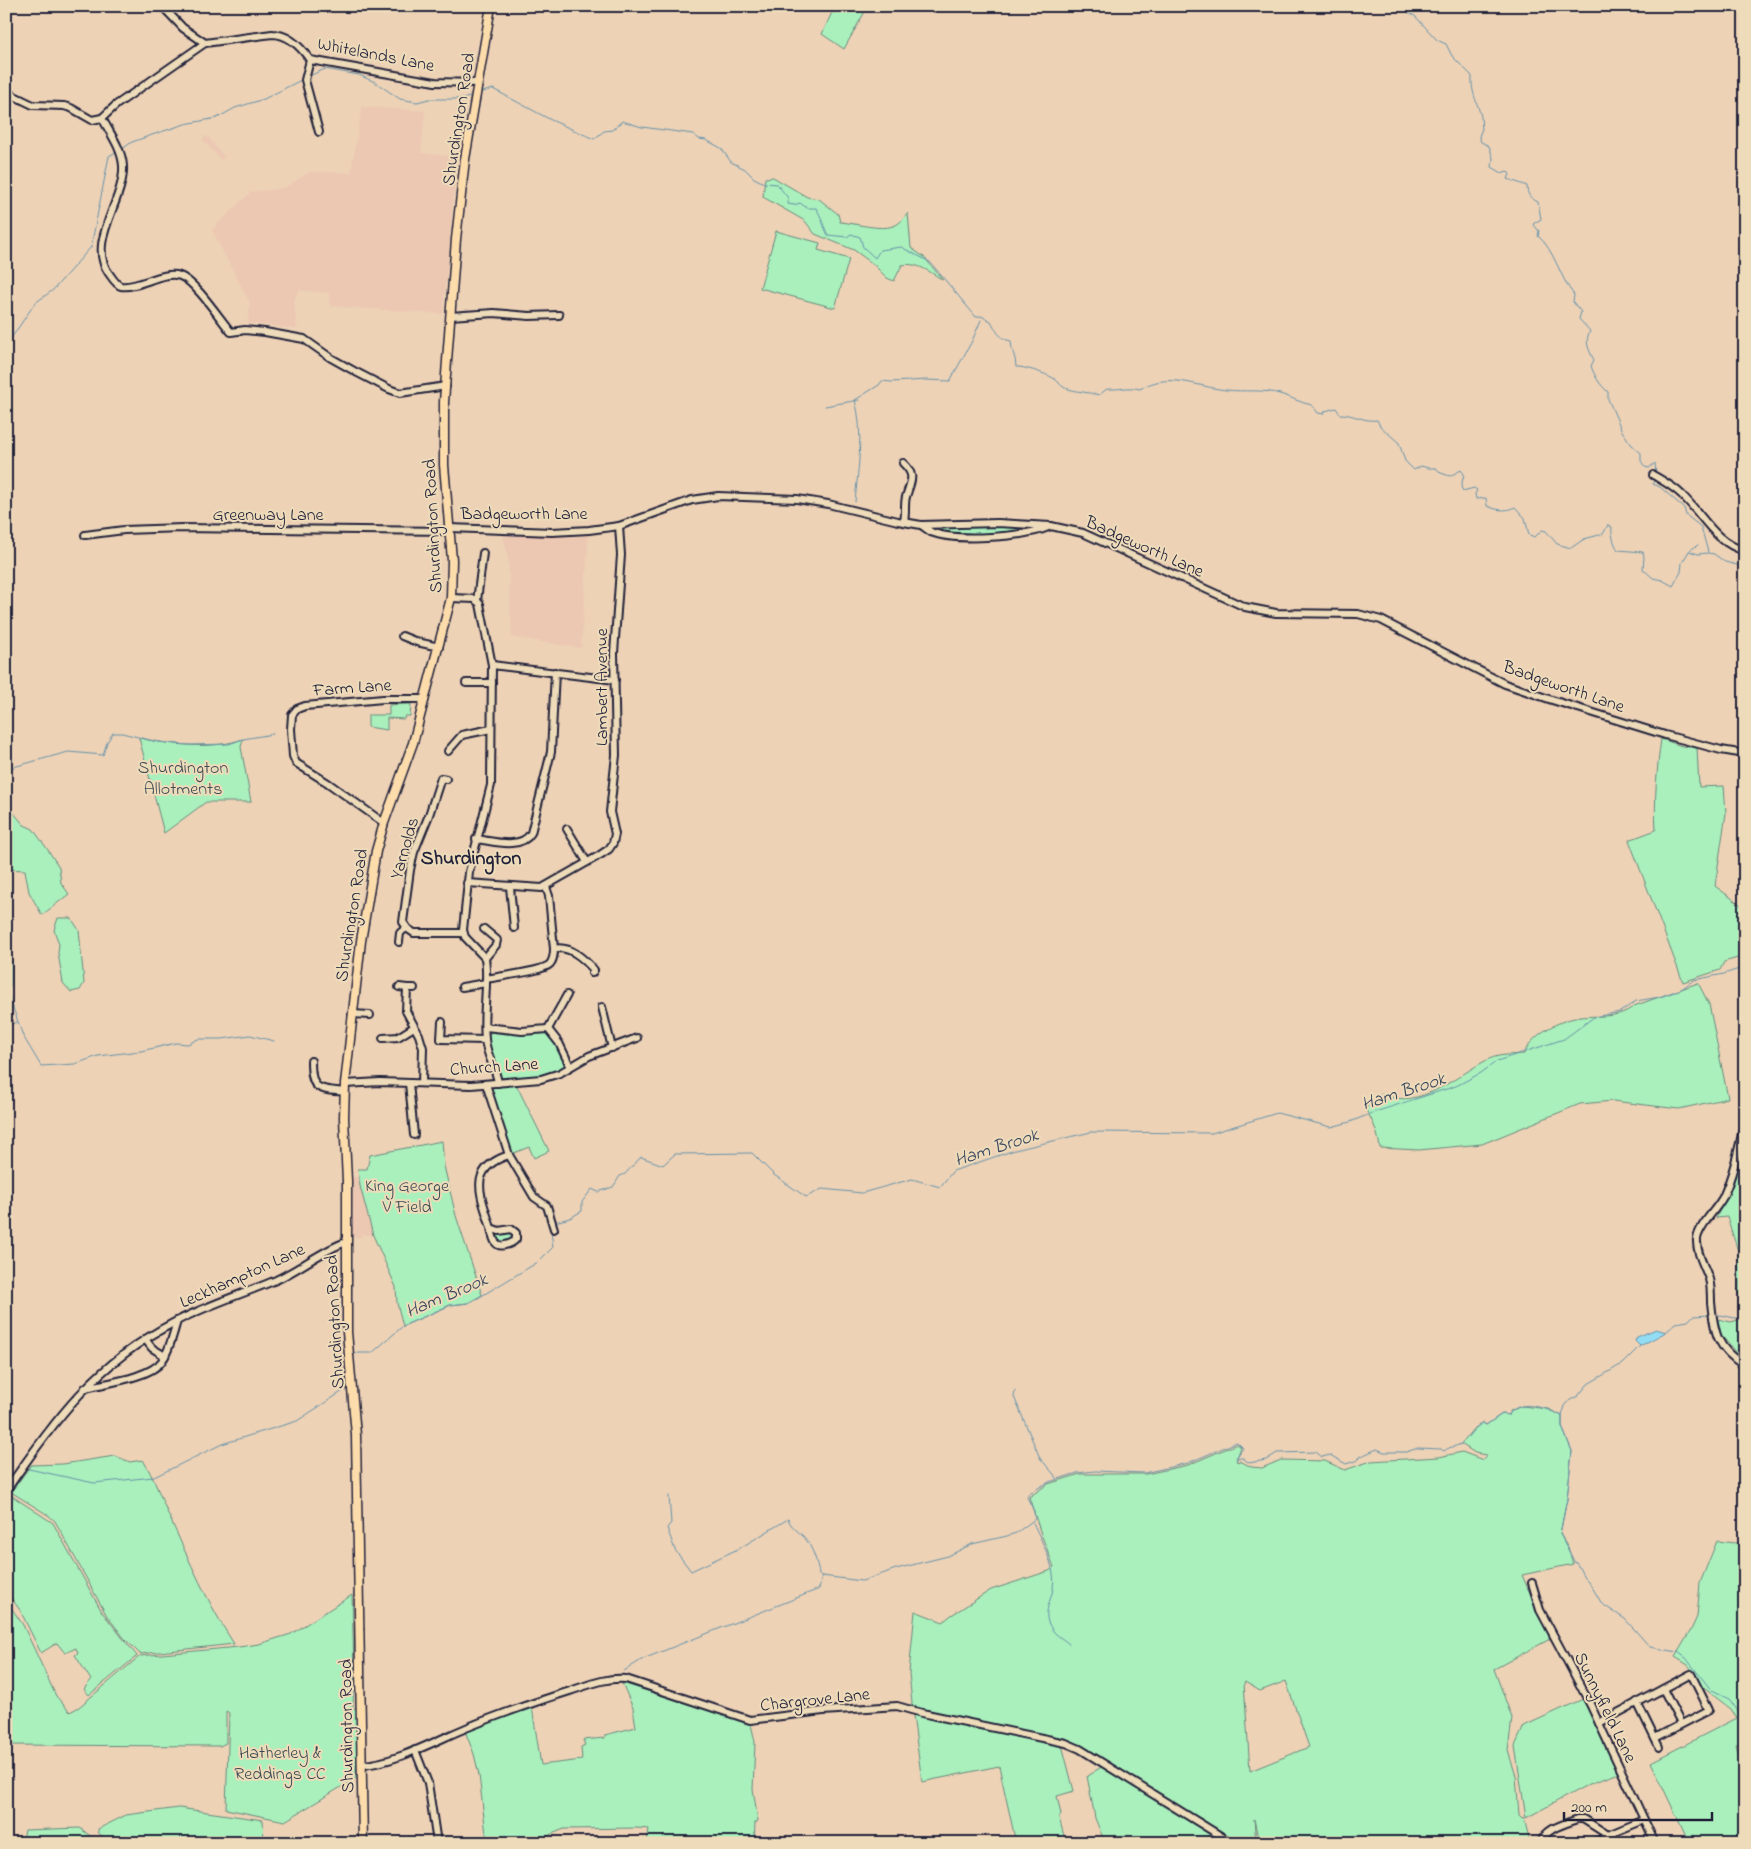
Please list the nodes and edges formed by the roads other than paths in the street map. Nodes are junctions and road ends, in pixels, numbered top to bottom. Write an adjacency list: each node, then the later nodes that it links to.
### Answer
1 (162, 6): 3 (street)
2 (491, 6): 5 (main road, Shurdington Road)
3 (205, 43): 4 (street, Whitelands Lane); 7 (street, Whitelands Lane)
4 (310, 60): 5 (street, Whitelands Lane); 8 (street)
5 (478, 83): 10 (main road, Shurdington Road)
6 (6, 92): 7 (street)
7 (102, 118): 11 (street)
8 (319, 132)
9 (559, 315): 10 (street)
10 (450, 316): 11 (main road, Shurdington Road)
11 (446, 386): 18 (main road, Shurdington Road)
12 (903, 463): 14 (street)
13 (1657, 477): 20 (street)
14 (904, 522): 15 (street, Badgeworth Lane); 16 (street, Badgeworth Lane)
15 (921, 525): 17 (street, Badgeworth Lane); 17 (street)
16 (619, 526): 18 (street, Badgeworth Lane); 28 (street, Lambert Avenue)
17 (1051, 526): 34 (street, Badgeworth Lane)
18 (450, 530): 19 (street, Greenway Lane); 22 (main road, Shurdington Road)
19 (85, 535)
20 (1745, 551)
21 (483, 553): 23 (street)
22 (451, 598): 23 (street); 25 (main road, Shurdington Road)
23 (477, 601): 26 (street)
24 (402, 636): 25 (street)
25 (440, 647): 31 (main road, Shurdington Road)
26 (492, 664): 27 (street); 30 (street)
27 (556, 672): 28 (street); 38 (street)
28 (614, 680): 39 (street, Lambert Avenue)
29 (466, 683): 30 (street)
30 (492, 683): 32 (street)
31 (425, 699): 36 (main road, Shurdington Road); 36 (street, Farm Lane)
32 (491, 729): 33 (street); 38 (street)
33 (448, 750)
34 (1745, 754)
35 (441, 778): 43 (street, Yarnolds)
36 (384, 823): 56 (main road, Shurdington Road)
37 (567, 829): 39 (street)
38 (476, 839): 40 (street)
39 (587, 862): 42 (street)
40 (467, 883): 41 (street); 46 (street)
41 (510, 886): 42 (street); 44 (street)
42 (546, 887): 48 (street)
43 (406, 928): 46 (street); 47 (street, Yarnolds)
44 (514, 928)
45 (484, 929): 49 (street)
46 (463, 933): 49 (street)
47 (399, 942)
48 (554, 948): 50 (street); 51 (street)
49 (485, 958): 51 (street)
50 (595, 970)
51 (486, 981): 52 (street); 60 (street)
52 (462, 986)
53 (399, 987): 59 (street)
54 (567, 996): 61 (street)
55 (602, 1007): 65 (street)
56 (352, 1014): 57 (street); 70 (main road, Shurdington Road)
57 (370, 1015)
58 (442, 1022): 64 (street)
59 (414, 1027): 62 (street); 71 (street)
60 (485, 1027): 61 (street); 64 (street)
61 (548, 1029): 67 (street)
62 (383, 1038)
63 (637, 1038): 65 (street, Church Lane)
64 (484, 1040): 69 (street)
65 (612, 1048): 67 (street, Church Lane)
66 (311, 1061): 73 (street)
67 (570, 1066): 69 (street, Church Lane)
68 (409, 1083): 70 (street, Church Lane); 71 (street, Church Lane); 75 (street)
69 (498, 1083): 72 (street, Church Lane)
70 (346, 1084): 73 (main road, Shurdington Road)
71 (422, 1084): 72 (street, Church Lane)
72 (486, 1084): 76 (street)
73 (345, 1092): 79 (main road, Shurdington Road)
74 (1745, 1119): 83 (street)
75 (414, 1135)
76 (509, 1155): 77 (street); 78 (street)
77 (491, 1228)
78 (554, 1229)
79 (346, 1242): 80 (street, Leckhampton Lane); 94 (main road, Shurdington Road)
80 (177, 1321): 81 (street, Leckhampton Lane); 82 (street, Leckhampton Lane)
81 (145, 1339): 82 (street); 84 (street, Leckhampton Lane)
82 (165, 1356): 84 (street)
83 (1745, 1366)
84 (84, 1388): 85 (street, Leckhampton Lane)
85 (6, 1491)
86 (1532, 1583): 89 (street, Sunnyfield Lane)
87 (1663, 1689): 88 (street); 90 (street); 90 (street)
88 (1637, 1702): 89 (street); 91 (street)
89 (1599, 1723): 95 (street, Sunnyfield Lane)
90 (1682, 1724): 91 (street)
91 (1655, 1738): 92 (street)
92 (1659, 1747)
93 (415, 1750): 94 (street, Chargrove Lane); 98 (street); 99 (street, Chargrove Lane)
94 (362, 1765): 97 (main road, Shurdington Road)
95 (1644, 1820): 96 (street); 102 (street, Sunnyfield Lane)
96 (1608, 1835): 100 (street); 101 (street)
97 (363, 1843)
98 (437, 1843)
99 (1232, 1843)
100 (1541, 1843)
101 (1594, 1843)
102 (1655, 1843)

